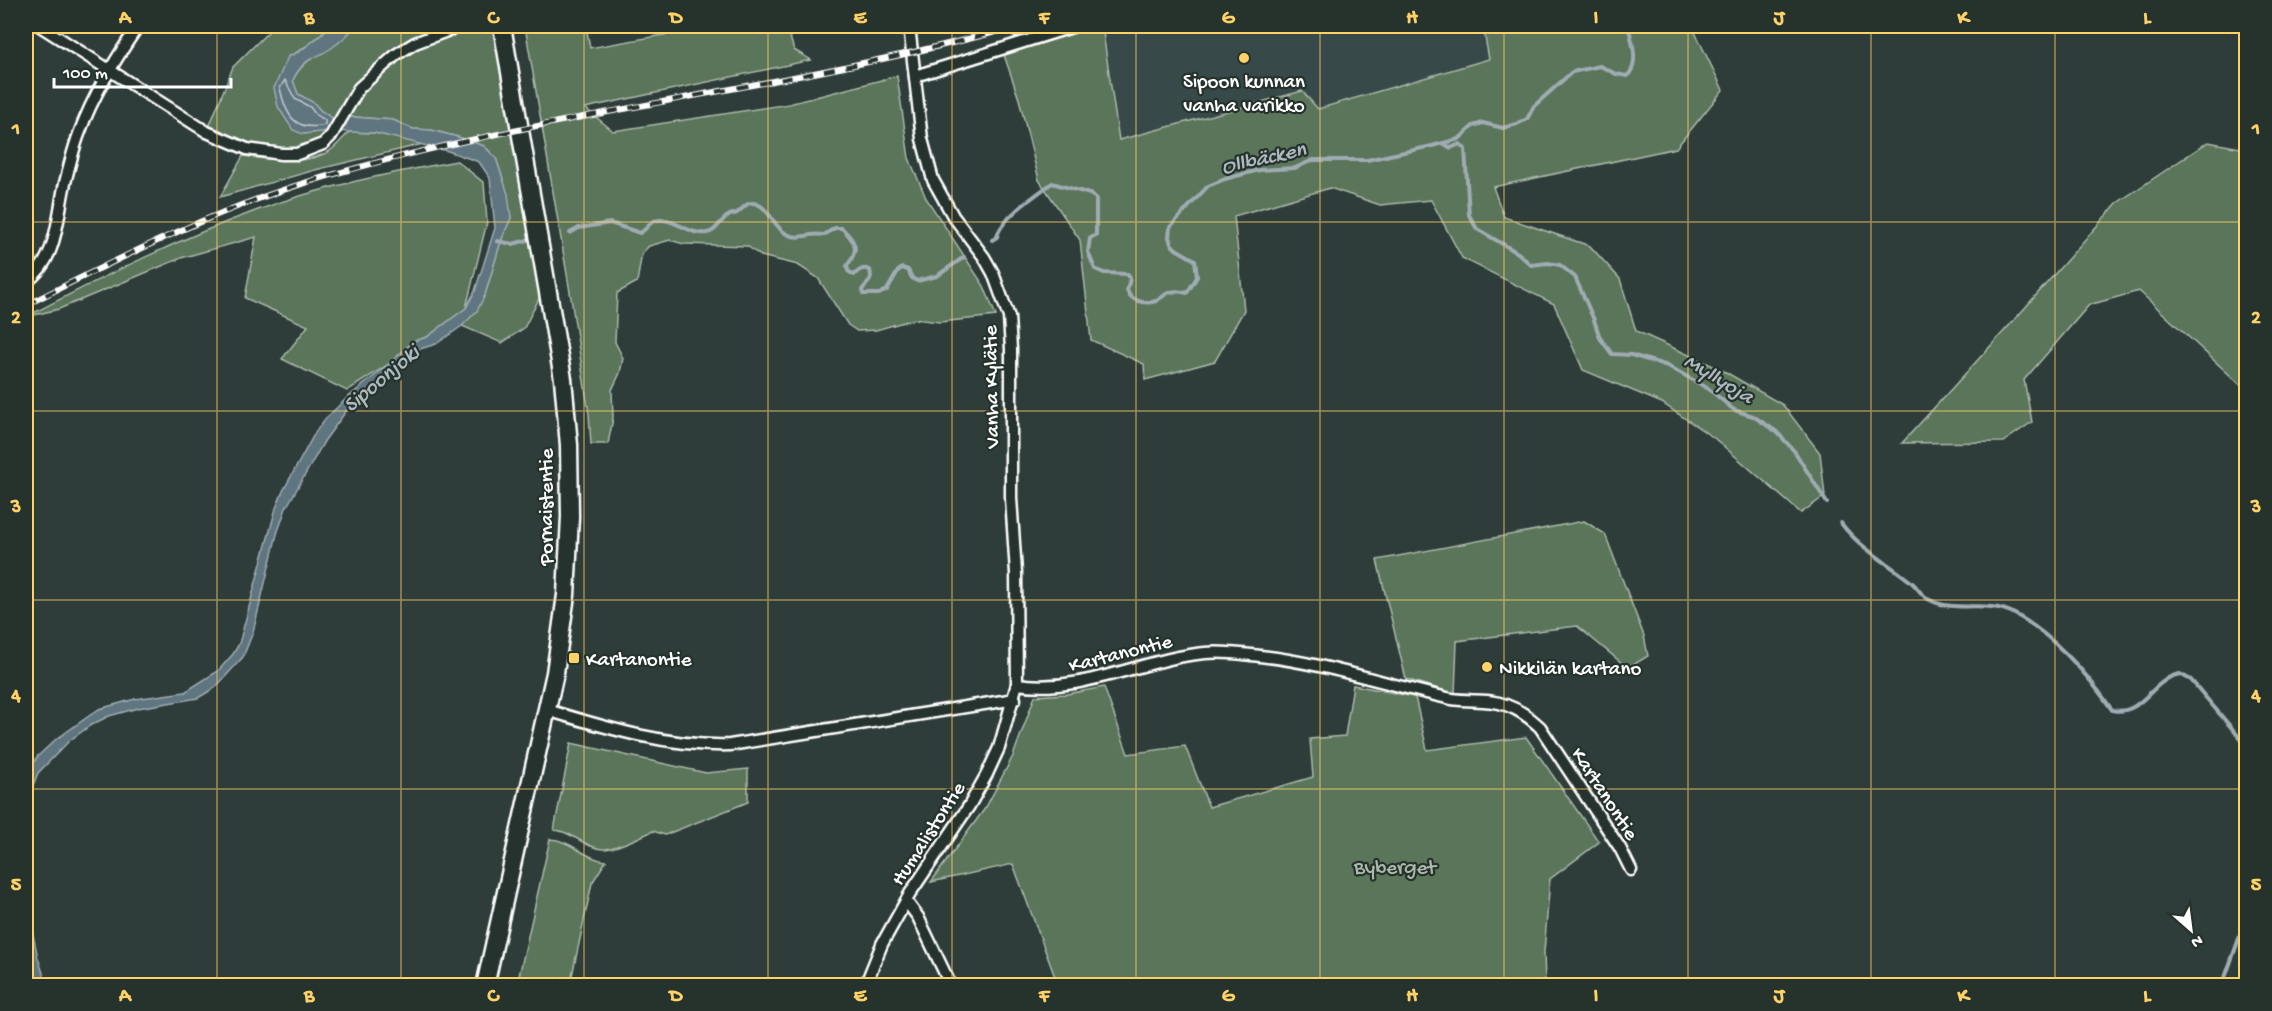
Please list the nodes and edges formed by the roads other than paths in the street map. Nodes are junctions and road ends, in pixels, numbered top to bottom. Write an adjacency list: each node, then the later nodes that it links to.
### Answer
1 (40, 26): 7 (street)
2 (138, 26): 7 (street)
3 (460, 26): 7 (street)
4 (502, 26): 12 (street, Pornaistentie)
5 (909, 26): 8 (street, Vanha Kylätie)
6 (1075, 26): 8 (street)
7 (108, 70): 9 (street)
8 (915, 76): 10 (street, Vanha Kylätie)
9 (26, 282)
10 (1017, 684): 11 (street); 13 (street, Kartanontie)
11 (1015, 699): 12 (street); 14 (street, Humalistontie)
12 (547, 710): 15 (street, Pornaistentie)
13 (1631, 870)
14 (906, 901): 16 (street, Humalistontie); 17 (street)
15 (485, 986)
16 (865, 986)
17 (951, 986)

